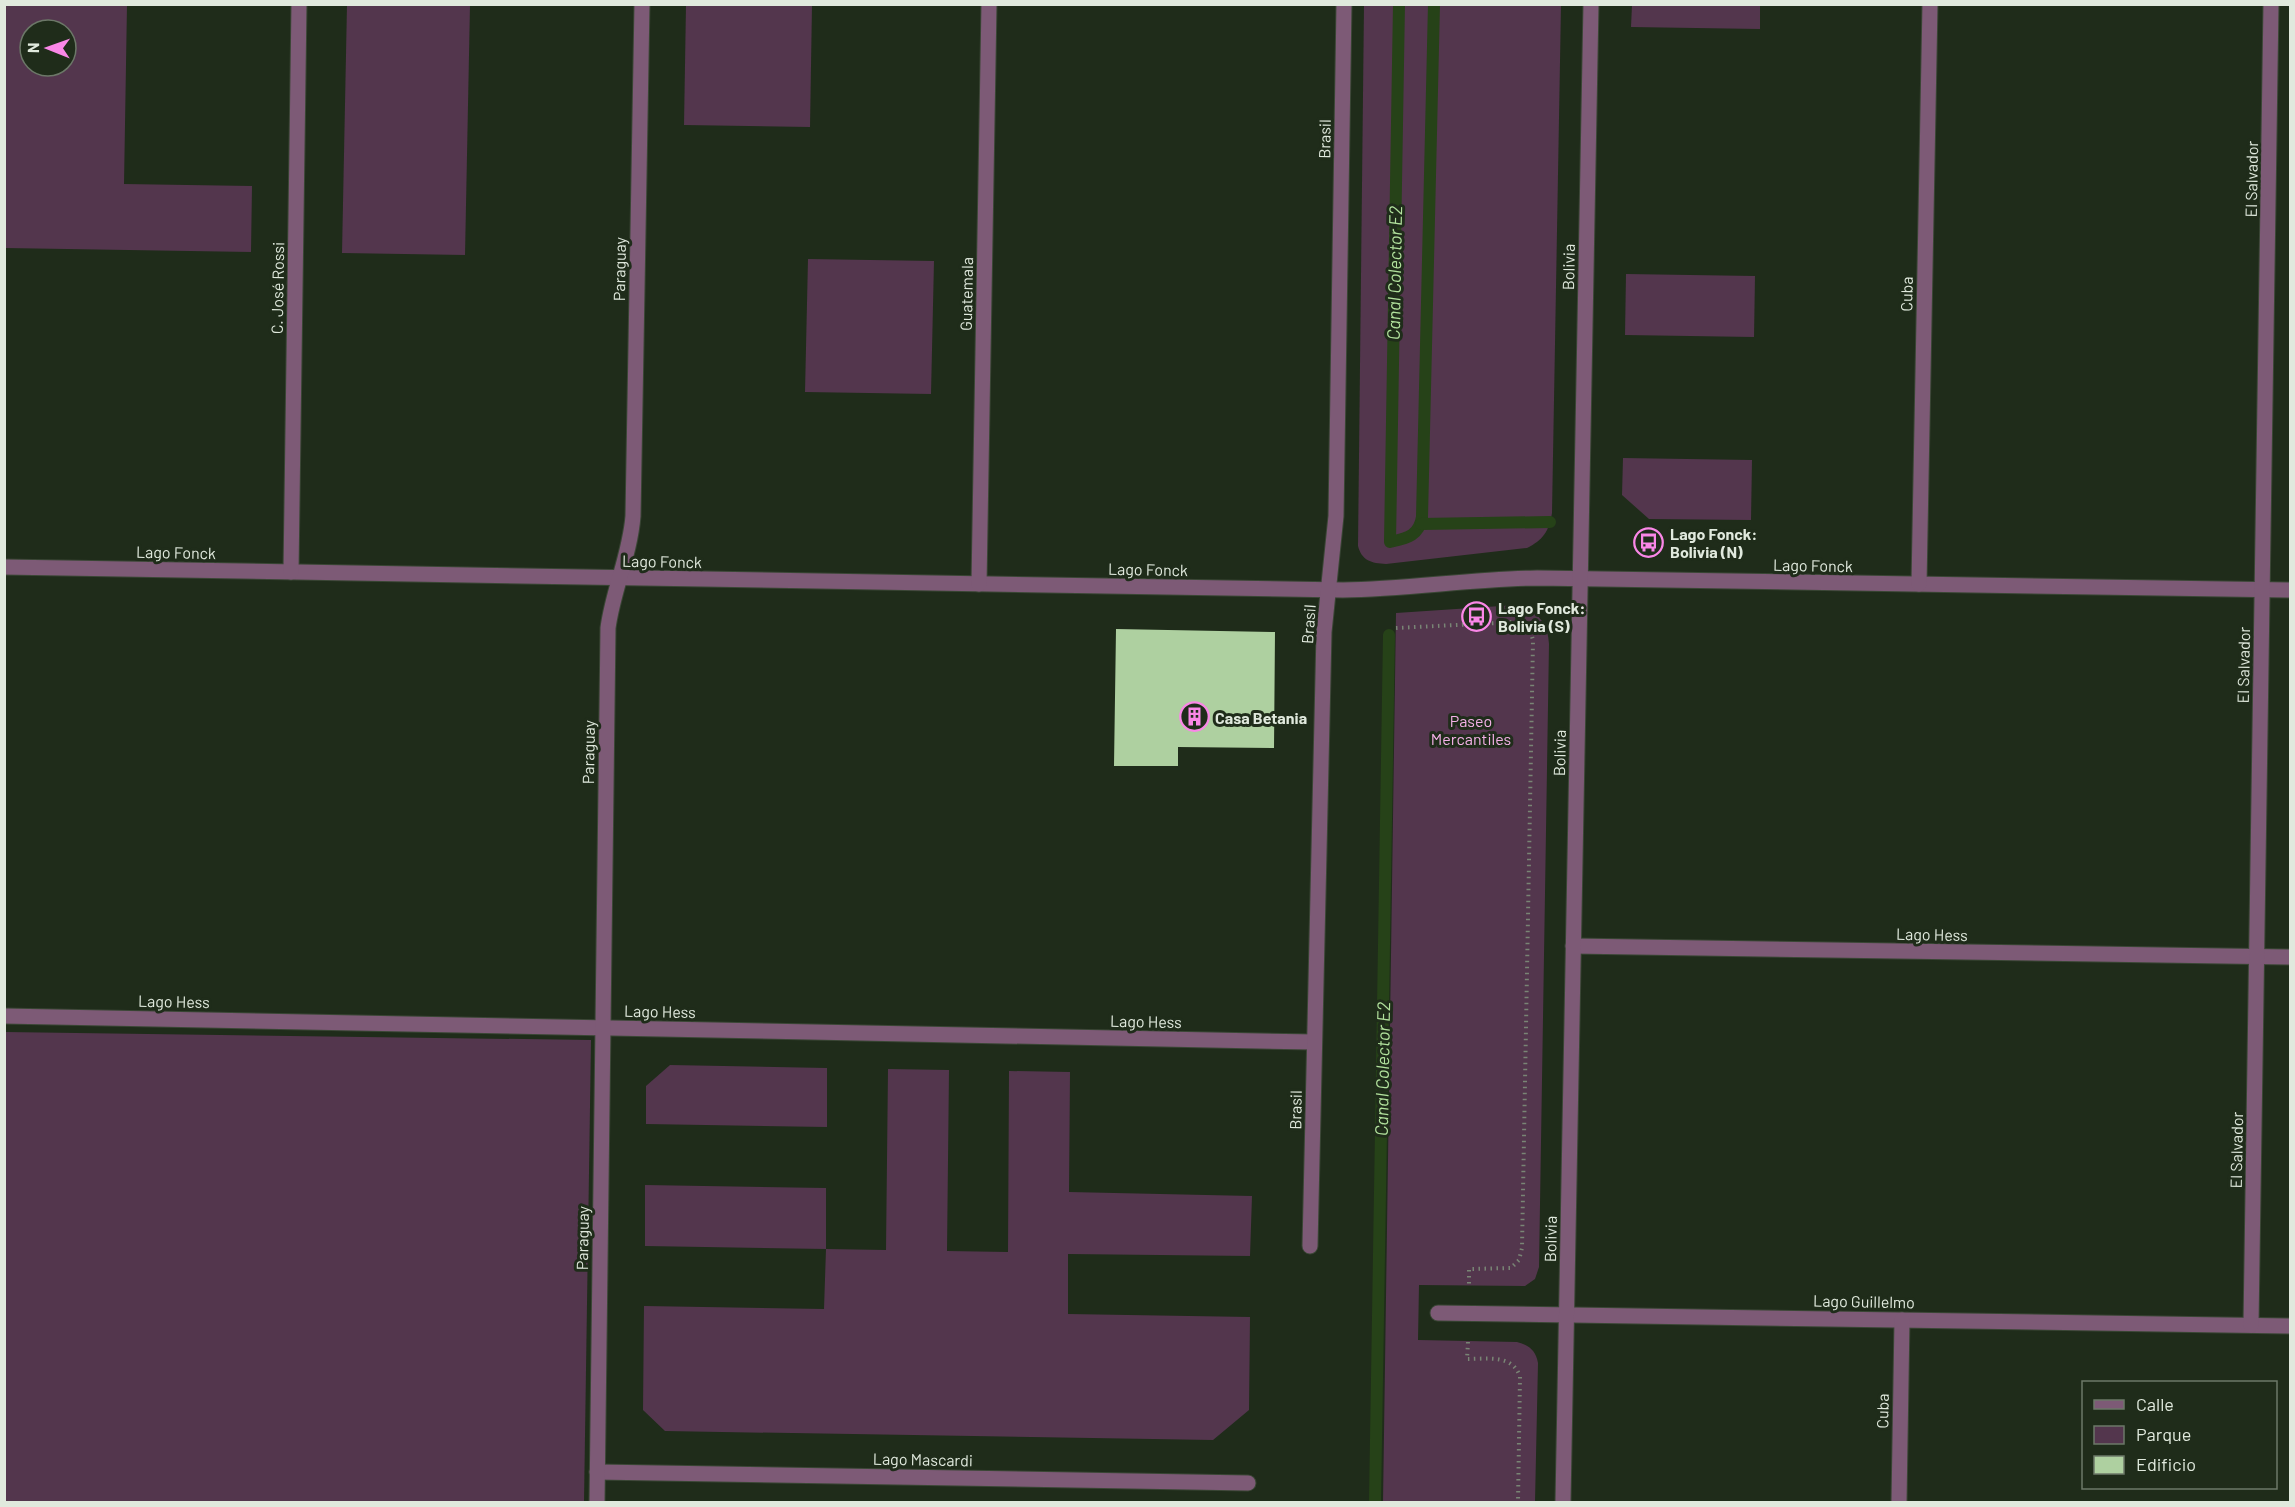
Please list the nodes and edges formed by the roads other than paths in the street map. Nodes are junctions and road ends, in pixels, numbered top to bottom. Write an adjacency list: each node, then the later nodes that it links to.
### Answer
1 (298, 4): 9 (street, C. José Rossi)
2 (642, 4): 10 (street, Paraguay)
3 (989, 4): 12 (street, Guatemala)
4 (1344, 4): 14 (street, Brasil)
5 (1591, 4): 11 (street, Bolivia)
6 (1930, 4): 13 (street, Cuba)
7 (2271, 4): 15 (street, El Salvador)
8 (4, 567): 9 (street, Lago Fonck)
9 (291, 572): 10 (street, Lago Fonck)
10 (620, 578): 12 (street, Lago Fonck); 21 (street, Paraguay)
11 (1580, 579): 13 (street, Lago Fonck); 14 (street, Lago Fonck); 17 (street, Bolivia)
12 (979, 584): 14 (street, Lago Fonck)
13 (1919, 584): 15 (street, Lago Fonck)
14 (1329, 590): 22 (street, Brasil)
15 (2262, 590): 16 (street, Lago Fonck); 18 (street, El Salvador)
16 (2290, 590)
17 (1573, 946): 18 (street, Lago Hess); 25 (street, Bolivia)
18 (2257, 956): 19 (street, Lago Hess); 27 (street, El Salvador)
19 (2290, 957)
20 (4, 1016): 21 (street, Lago Hess)
21 (603, 1028): 22 (street, Lago Hess); 29 (street, Paraguay)
22 (1314, 1042): 23 (street, Brasil)
23 (1310, 1246)
24 (1438, 1313): 25 (street, Lago Guillelmo)
25 (1566, 1315): 26 (street, Lago Guillelmo); 32 (street, Bolivia)
26 (1902, 1320): 27 (street, Lago Guillelmo); 33 (street, Cuba)
27 (2252, 1325): 28 (street, Lago Guillelmo)
28 (2290, 1326)
29 (597, 1472): 30 (street, Lago Mascardi); 31 (street, Paraguay)
30 (1248, 1483)
31 (597, 1503)
32 (1563, 1503)
33 (1899, 1503)

